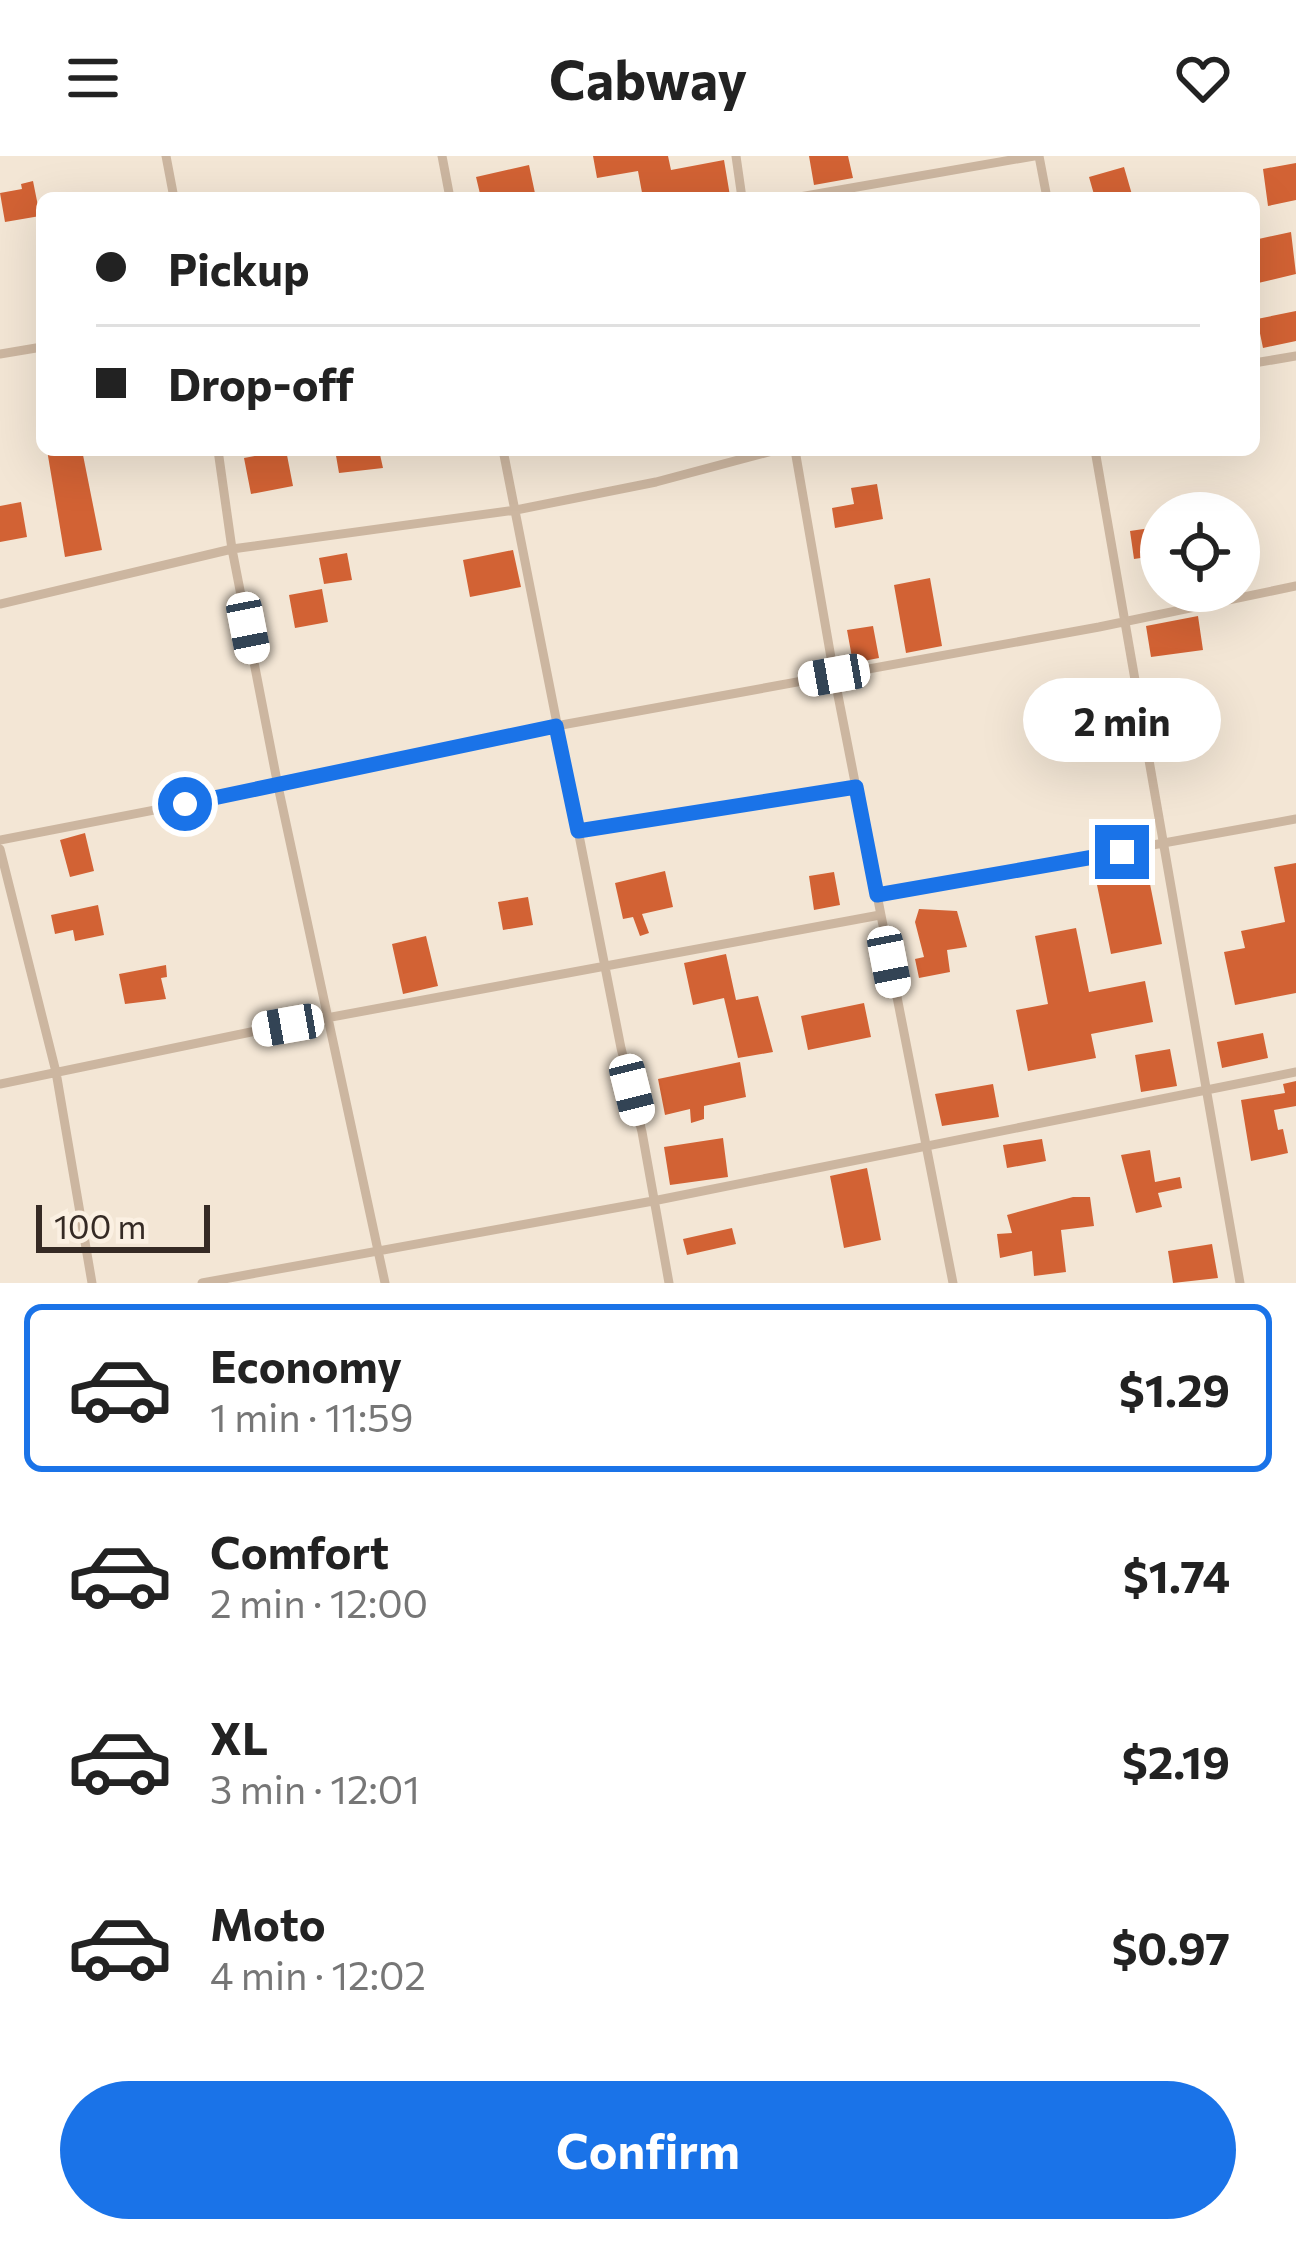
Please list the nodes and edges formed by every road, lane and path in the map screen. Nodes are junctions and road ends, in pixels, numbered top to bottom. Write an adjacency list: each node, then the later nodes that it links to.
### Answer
1 (166, 156): 5 (street)
2 (442, 156): 6 (street)
3 (736, 156): 7 (street)
4 (1036, 156): 8 (street); 9 (street)
5 (173, 192)
6 (449, 192)
7 (741, 192)
8 (829, 192)
9 (1045, 192)
10 (36, 347): 11 (street)
11 (0, 354)
12 (1296, 356): 13 (street)
13 (1260, 362)
14 (219, 456): 20 (street)
15 (504, 456): 19 (street)
16 (754, 456): 19 (street)
17 (796, 456): 24 (street)
18 (1096, 456): 23 (street)
19 (516, 510): 20 (street); 25 (street)
20 (232, 549): 22 (street); 26 (street)
21 (1296, 586): 23 (street)
22 (0, 604)
23 (1122, 622): 24 (street); 31 (street)
24 (834, 675): 25 (street); 27 (street)
25 (556, 726): 26 (street); 29 (street)
26 (278, 786): 30 (street); 35 (street)
27 (856, 787): 29 (street); 32 (street)
28 (1296, 819): 31 (street)
29 (578, 831): 34 (street)
30 (0, 844): 36 (street)
31 (1163, 845): 32 (street); 39 (street)
32 (877, 895): 33 (street)
33 (880, 915): 34 (street); 40 (street)
34 (604, 965): 35 (street); 41 (street)
35 (326, 1019): 36 (street); 42 (street)
36 (56, 1072): 38 (street); 43 (street)
37 (1296, 1072): 39 (street)
38 (0, 1084)
39 (1208, 1090): 40 (street); 48 (street)
40 (925, 1147): 41 (street); 47 (street)
41 (653, 1202): 42 (street); 46 (street)
42 (380, 1253): 44 (street); 45 (street)
43 (92, 1283)
44 (202, 1283)
45 (385, 1283)
46 (669, 1283)
47 (953, 1283)
48 (1240, 1283)

